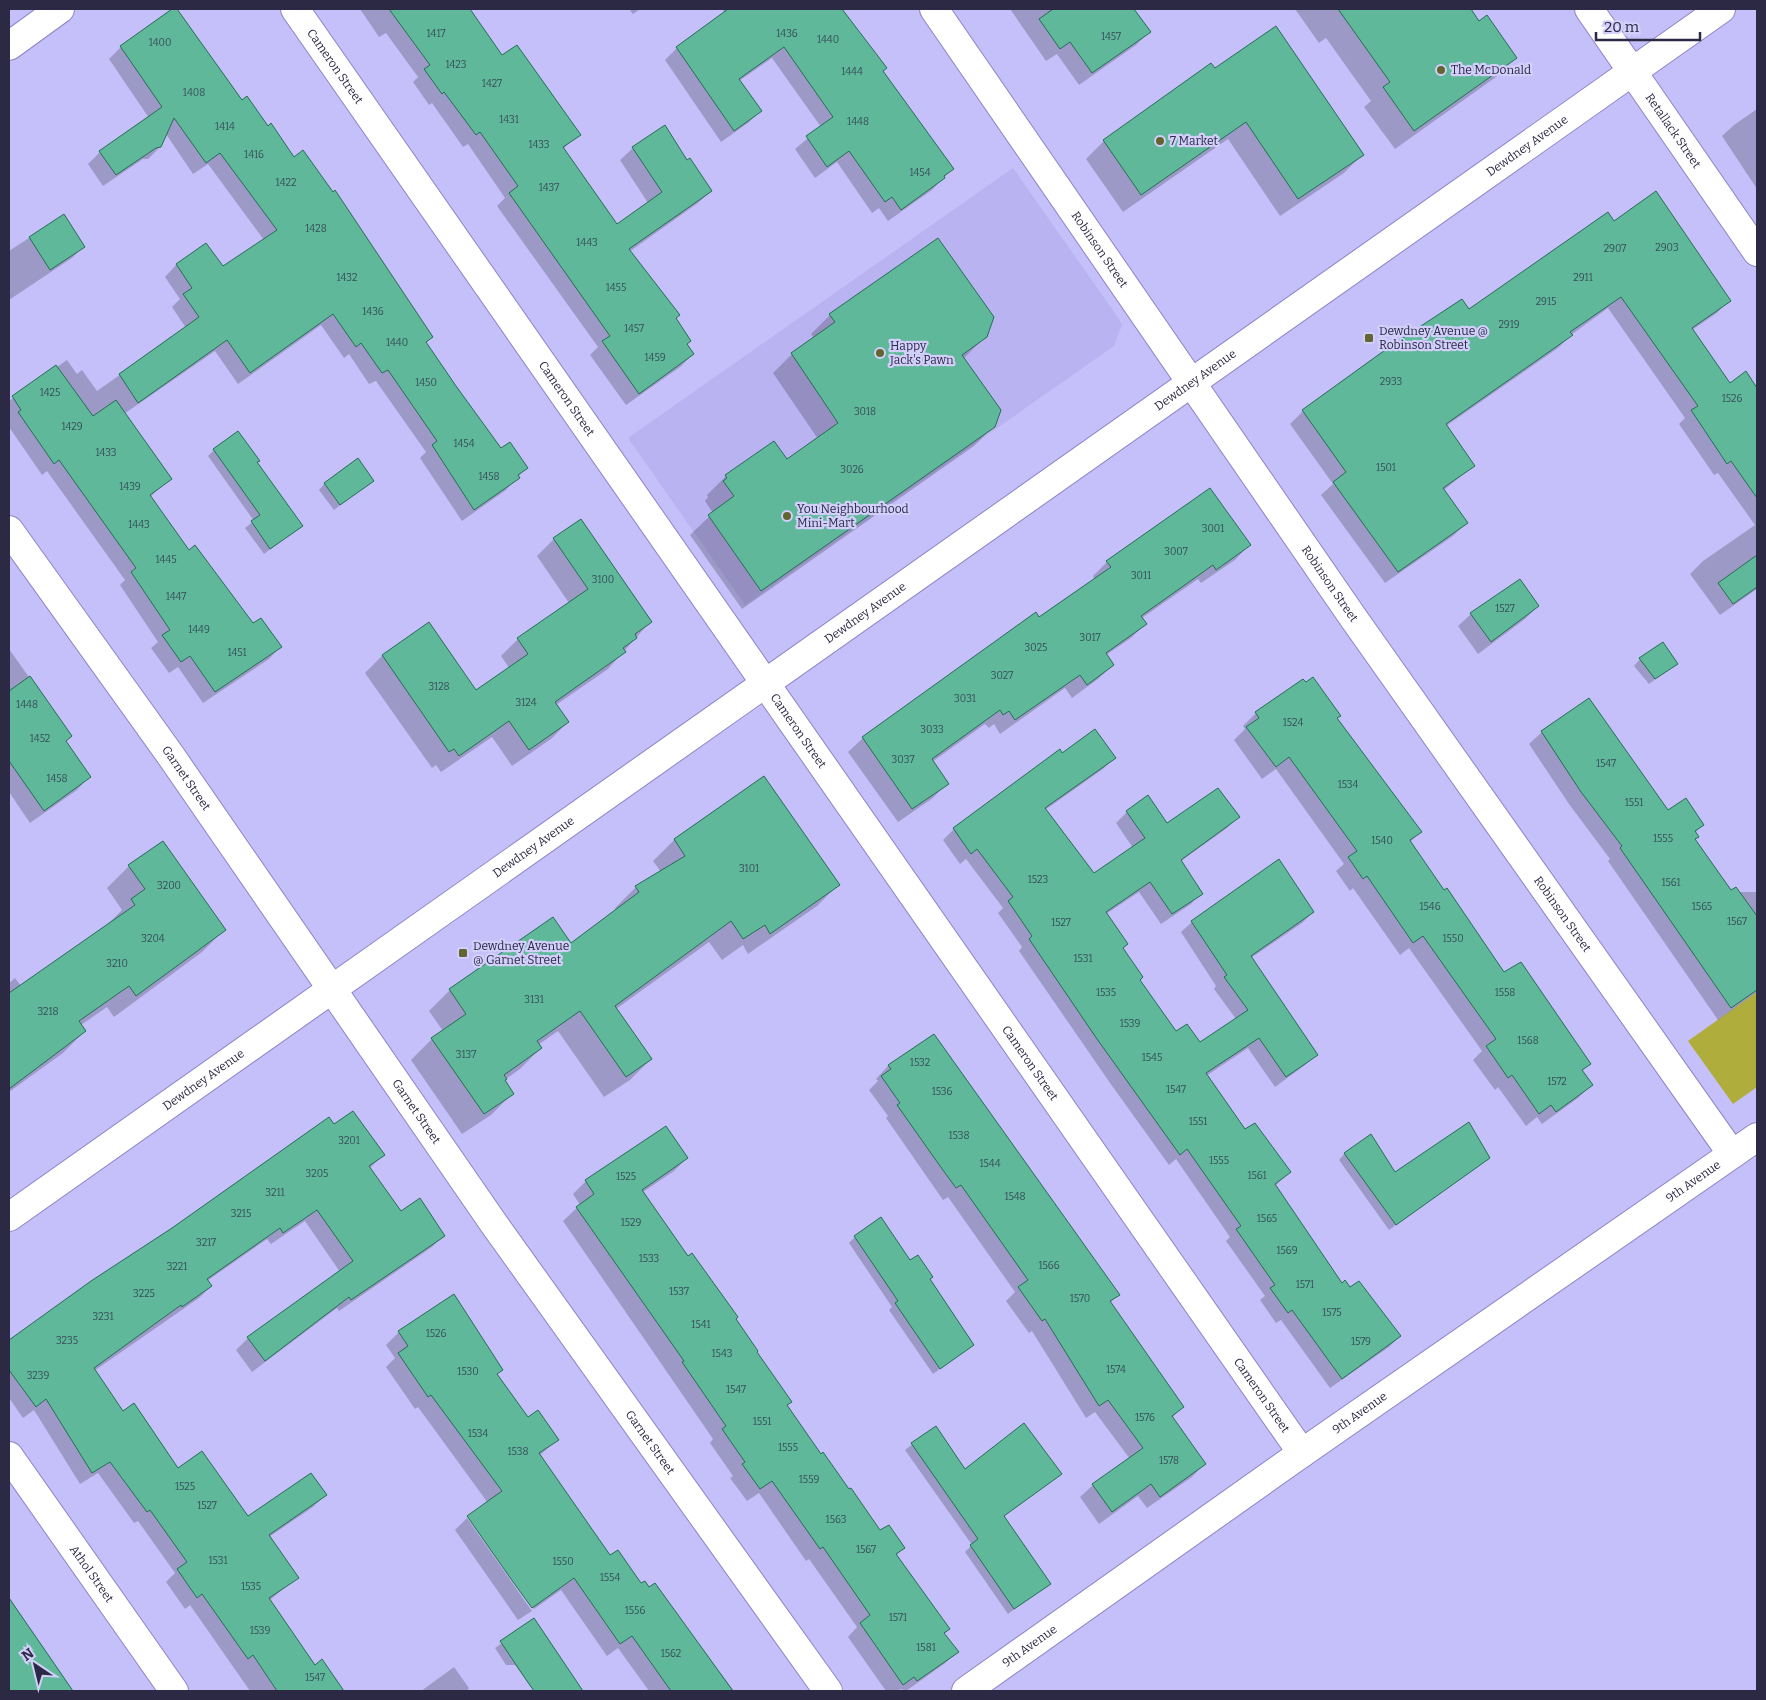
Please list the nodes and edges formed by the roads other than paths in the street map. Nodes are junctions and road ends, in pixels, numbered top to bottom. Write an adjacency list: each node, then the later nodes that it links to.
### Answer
1 (60, 9): 6 (street)
2 (295, 9): 11 (street, Cameron Street)
3 (934, 9): 9 (street, Robinson Street)
4 (1589, 9): 7 (street, Retallack Street)
5 (1721, 9): 7 (street, Dewdney Avenue)
6 (9, 46)
7 (1632, 71): 8 (street, Retallack Street); 9 (street, Dewdney Avenue)
8 (1757, 252)
9 (1191, 382): 11 (street, Dewdney Avenue); 14 (street, Robinson Street)
10 (9, 530): 12 (street, Garnet Street)
11 (765, 683): 12 (street, Dewdney Avenue); 16 (street, Cameron Street)
12 (332, 990): 15 (street, Dewdney Avenue); 19 (street, Garnet Street)
13 (1757, 1137): 14 (street, 9th Avenue)
14 (1732, 1154): 16 (street, 9th Avenue)
15 (9, 1217)
16 (1302, 1453): 20 (street, 9th Avenue)
17 (9, 1456): 18 (street, Athol Street)
18 (174, 1691)
19 (828, 1691)
20 (966, 1691)

